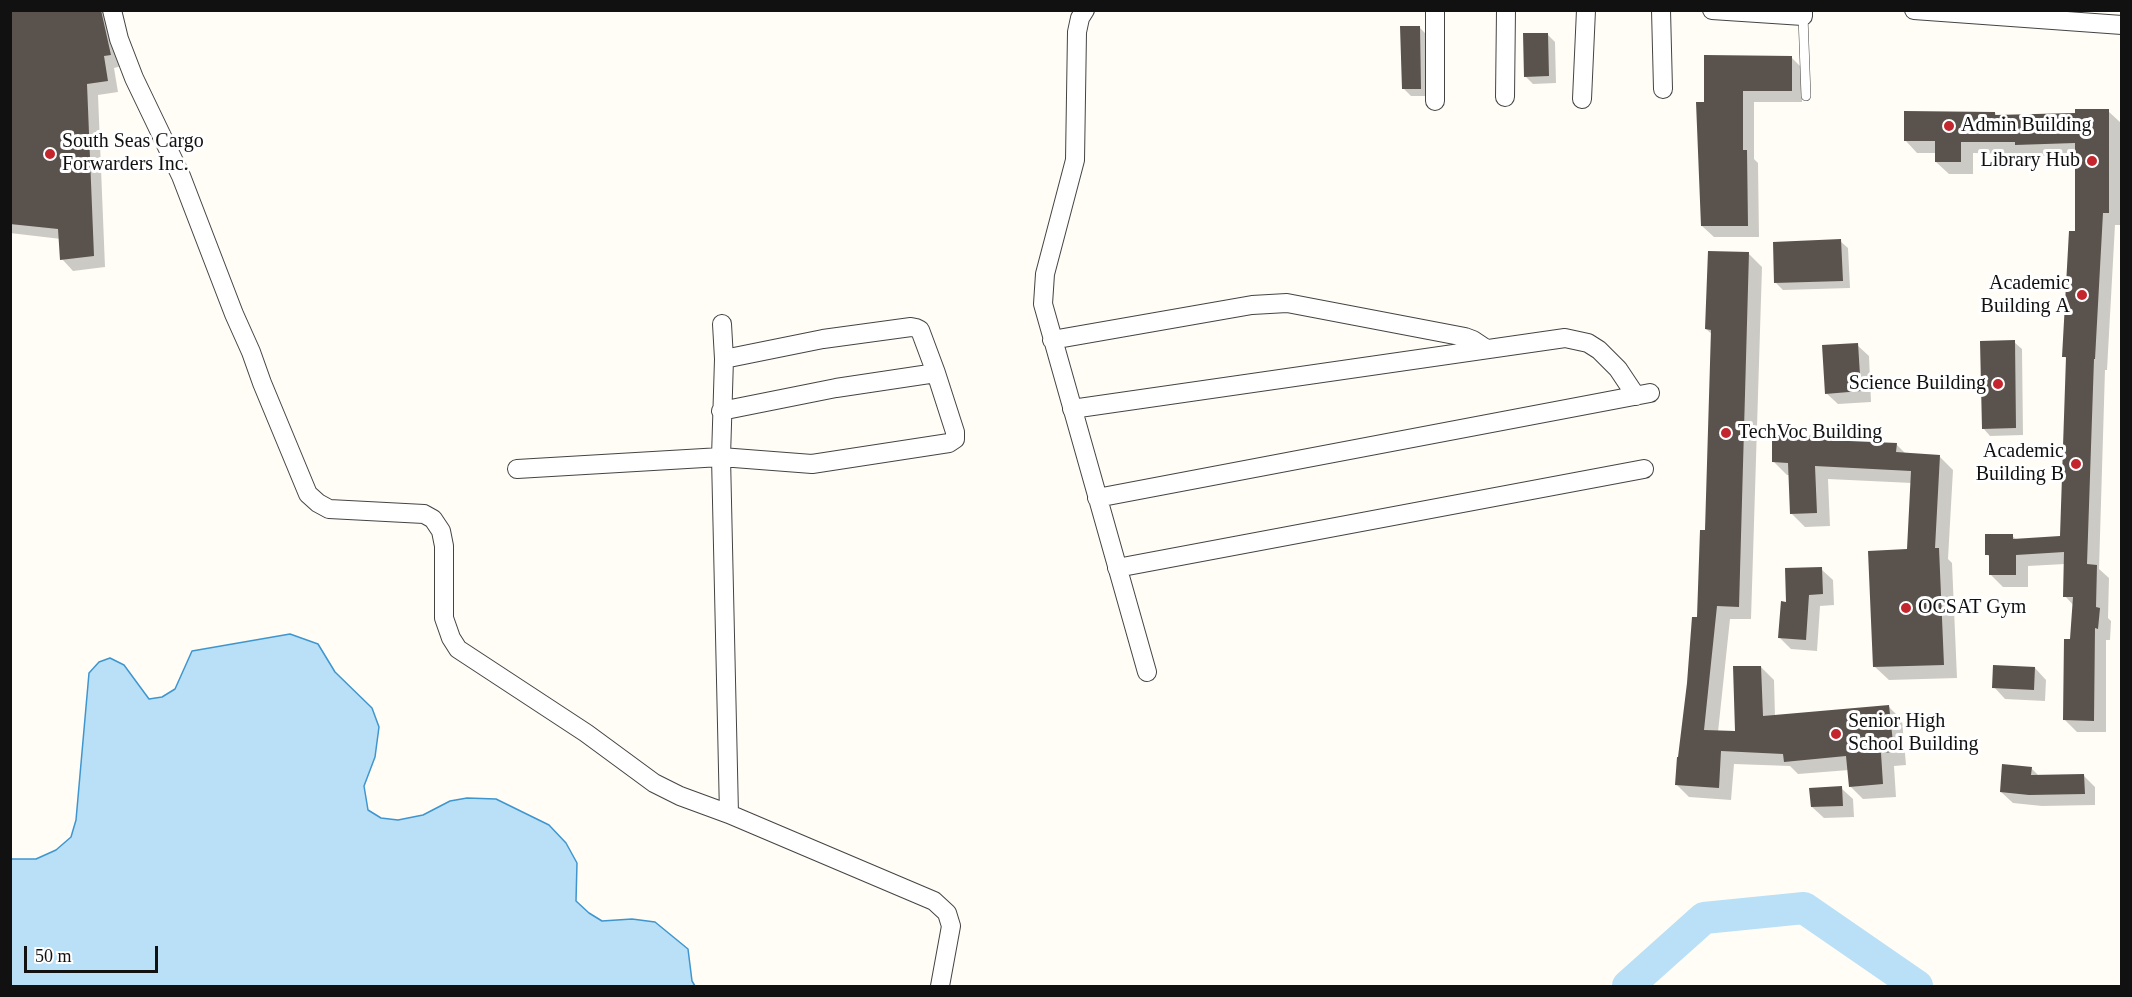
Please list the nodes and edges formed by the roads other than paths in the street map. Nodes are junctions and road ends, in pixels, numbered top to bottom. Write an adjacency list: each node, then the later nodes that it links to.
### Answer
1 (112, 10): 29 (street)
2 (1085, 10): 17 (street)
3 (1435, 10): 15 (street)
4 (1506, 10): 13 (street)
5 (1586, 10): 14 (street)
6 (1661, 10): 11 (street)
7 (1712, 10): 9 (street)
8 (1914, 10): 10 (street)
9 (1803, 13): 12 (lane)
10 (2121, 25)
11 (1663, 89)
12 (1806, 96)
13 (1505, 97)
14 (1582, 99)
15 (1435, 101)
16 (722, 324): 19 (street)
17 (1052, 340): 18 (street); 21 (street)
18 (1485, 348): 21 (street); 26 (street)
19 (724, 359): 20 (street); 22 (street)
20 (936, 373): 22 (street); 23 (street)
21 (1072, 409): 26 (street)
22 (721, 411): 23 (street)
23 (721, 458): 24 (street); 29 (street)
24 (517, 469)
25 (1644, 469): 27 (street)
26 (1097, 498): 27 (street)
27 (1118, 568): 28 (street)
28 (1147, 672)
29 (729, 814): 30 (street)
30 (940, 987)

